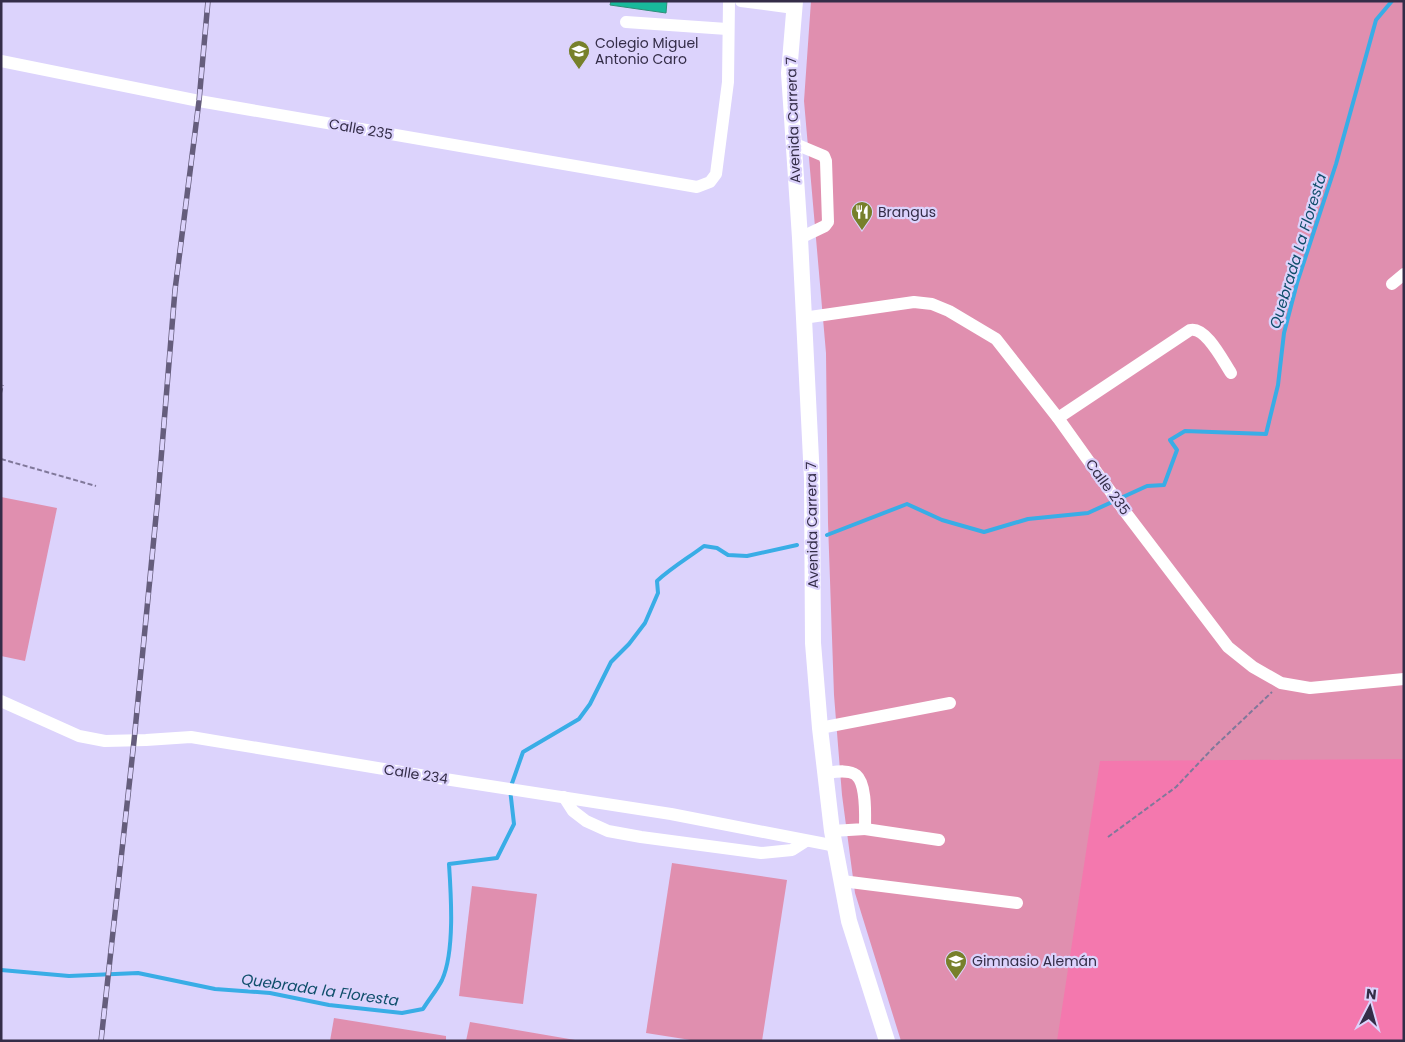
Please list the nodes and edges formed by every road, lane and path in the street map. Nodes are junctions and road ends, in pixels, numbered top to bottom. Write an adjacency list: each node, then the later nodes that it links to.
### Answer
1 (729, 1): 5 (street)
2 (741, 1): 3 (street)
3 (794, 4): 7 (main road, Avenida Carrera 7)
4 (626, 22): 5 (street)
5 (727, 28): 6 (street, Calle 235)
6 (1, 61)
7 (793, 143): 8 (main road, Avenida Carrera 7); 8 (street)
8 (800, 238): 11 (main road, Avenida Carrera 7)
9 (1404, 274): 10 (street)
10 (1392, 284)
11 (803, 318): 15 (street, Calle 235); 22 (main road, Avenida Carrera 7)
12 (1231, 373): 15 (street)
13 (3, 385): 14 (path)
14 (1, 393)
15 (1058, 418): 19 (street, Calle 235)
16 (1, 459): 17 (path)
17 (96, 486)
18 (1404, 679): 19 (street, Calle 235)
19 (1281, 683): 26 (path)
20 (1, 701): 24 (street, Calle 234)
21 (950, 703): 22 (street)
22 (820, 728): 23 (main road, Avenida Carrera 7)
23 (825, 773): 25 (street); 27 (main road, Avenida Carrera 7)
24 (564, 797): 28 (street, Calle 234); 28 (street)
25 (865, 829): 27 (street, Calle 234); 29 (street, Calle 234)
26 (1108, 837)
27 (834, 839): 28 (street, Calle 234); 30 (main road, Avenida Carrera 7)
28 (806, 840)
29 (939, 840)
30 (842, 881): 31 (street); 32 (main road, Avenida Carrera 7)
31 (1017, 903)
32 (887, 1041)

